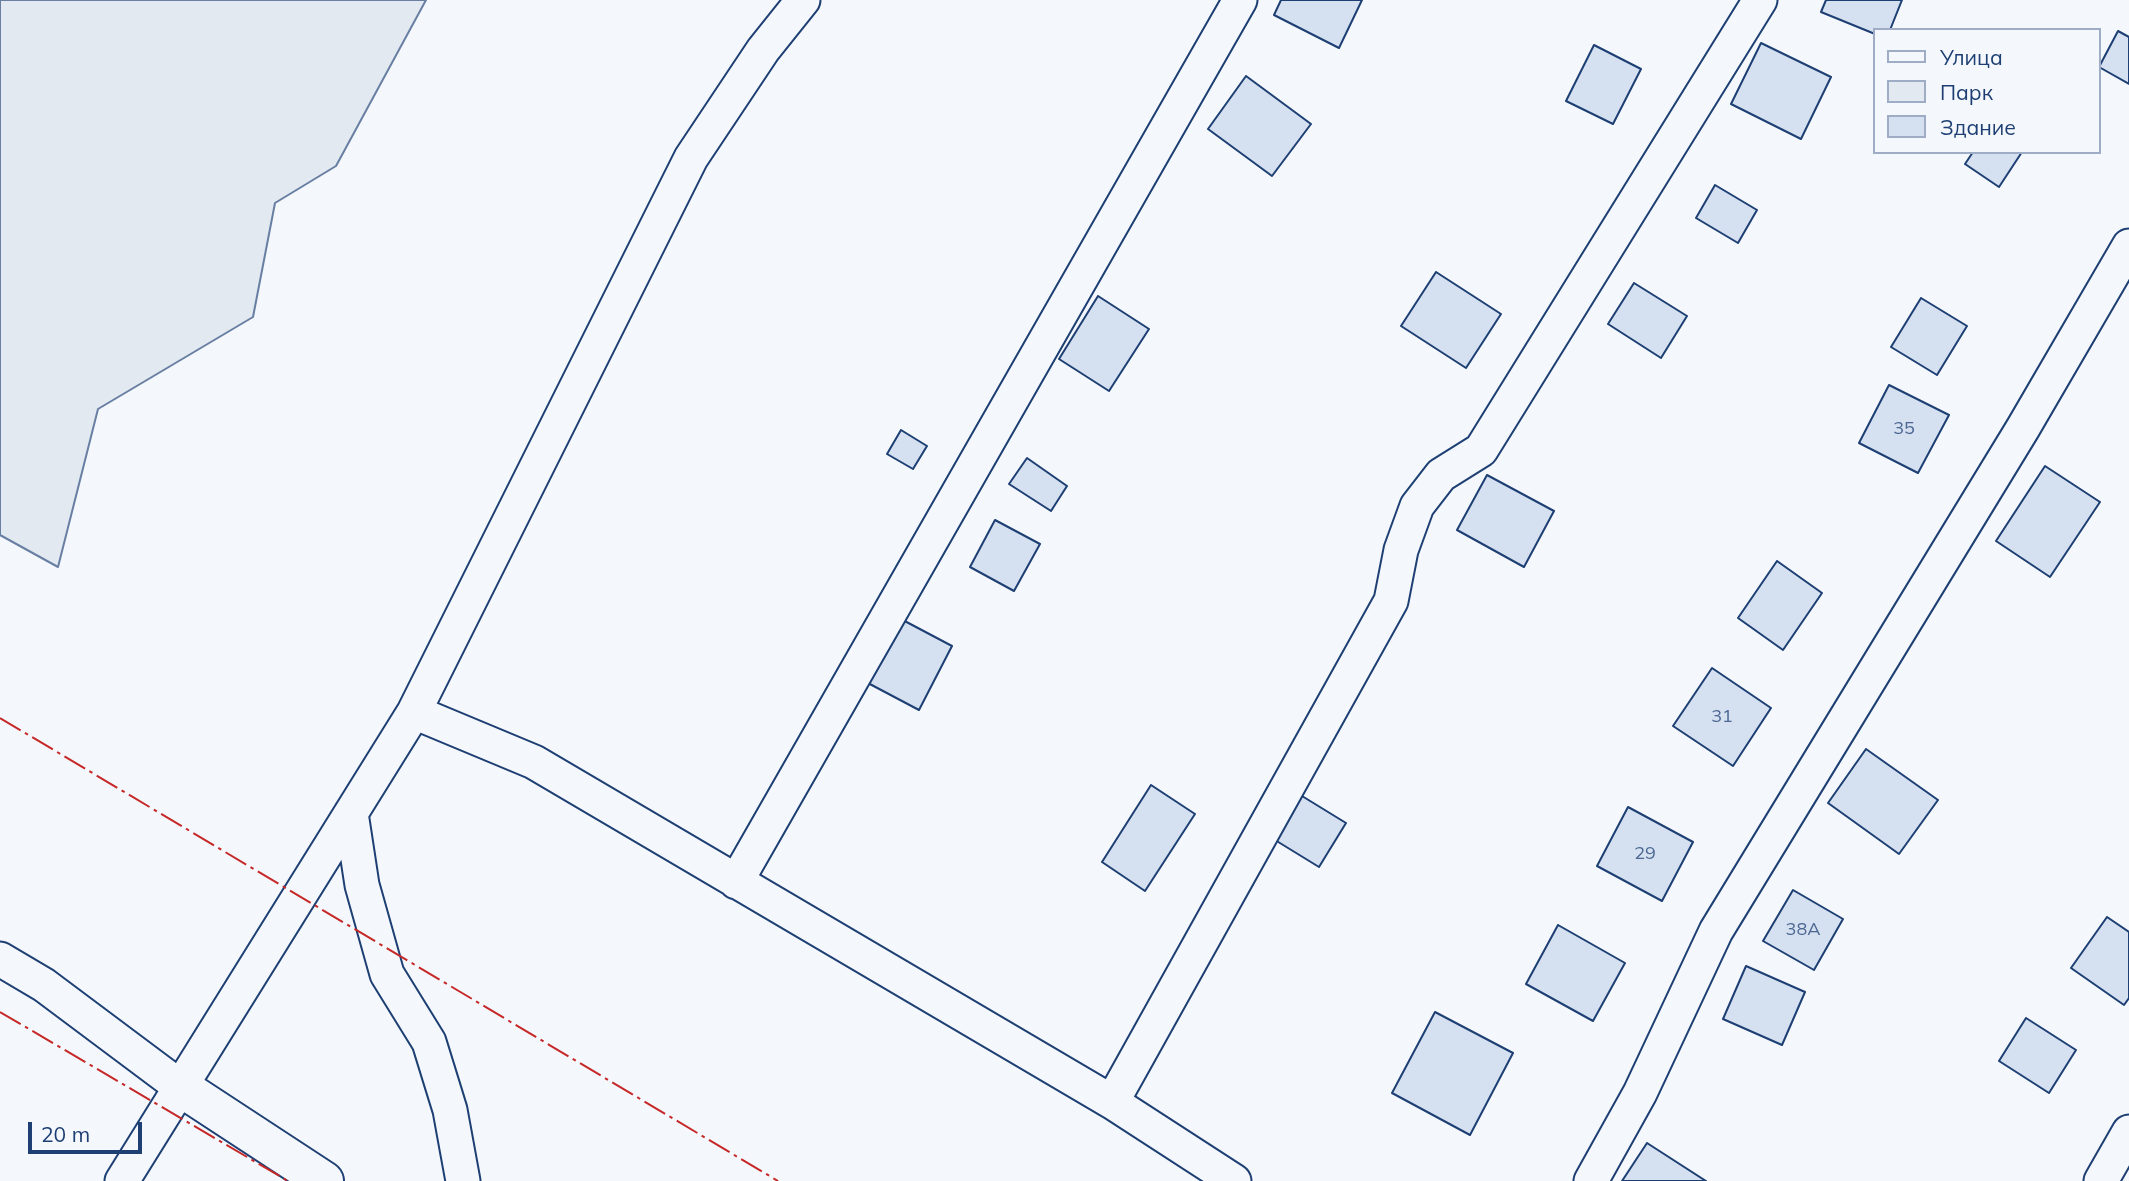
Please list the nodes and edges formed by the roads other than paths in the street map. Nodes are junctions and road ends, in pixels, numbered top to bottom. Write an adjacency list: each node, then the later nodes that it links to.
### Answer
1 (803, 0): 5 (street)
2 (1240, 0): 7 (street)
3 (1760, 0): 10 (street)
4 (2129, 246): 16 (street)
5 (414, 712): 6 (street); 7 (street)
6 (351, 813): 9 (street); 14 (street)
7 (736, 882): 10 (street)
8 (0, 959): 9 (street)
9 (180, 1086): 12 (street); 13 (street)
10 (1112, 1102): 15 (street)
11 (2129, 1132): 17 (street)
12 (122, 1181)
13 (324, 1181)
14 (463, 1181)
15 (1234, 1181)
16 (1591, 1181)
17 (2101, 1181)

